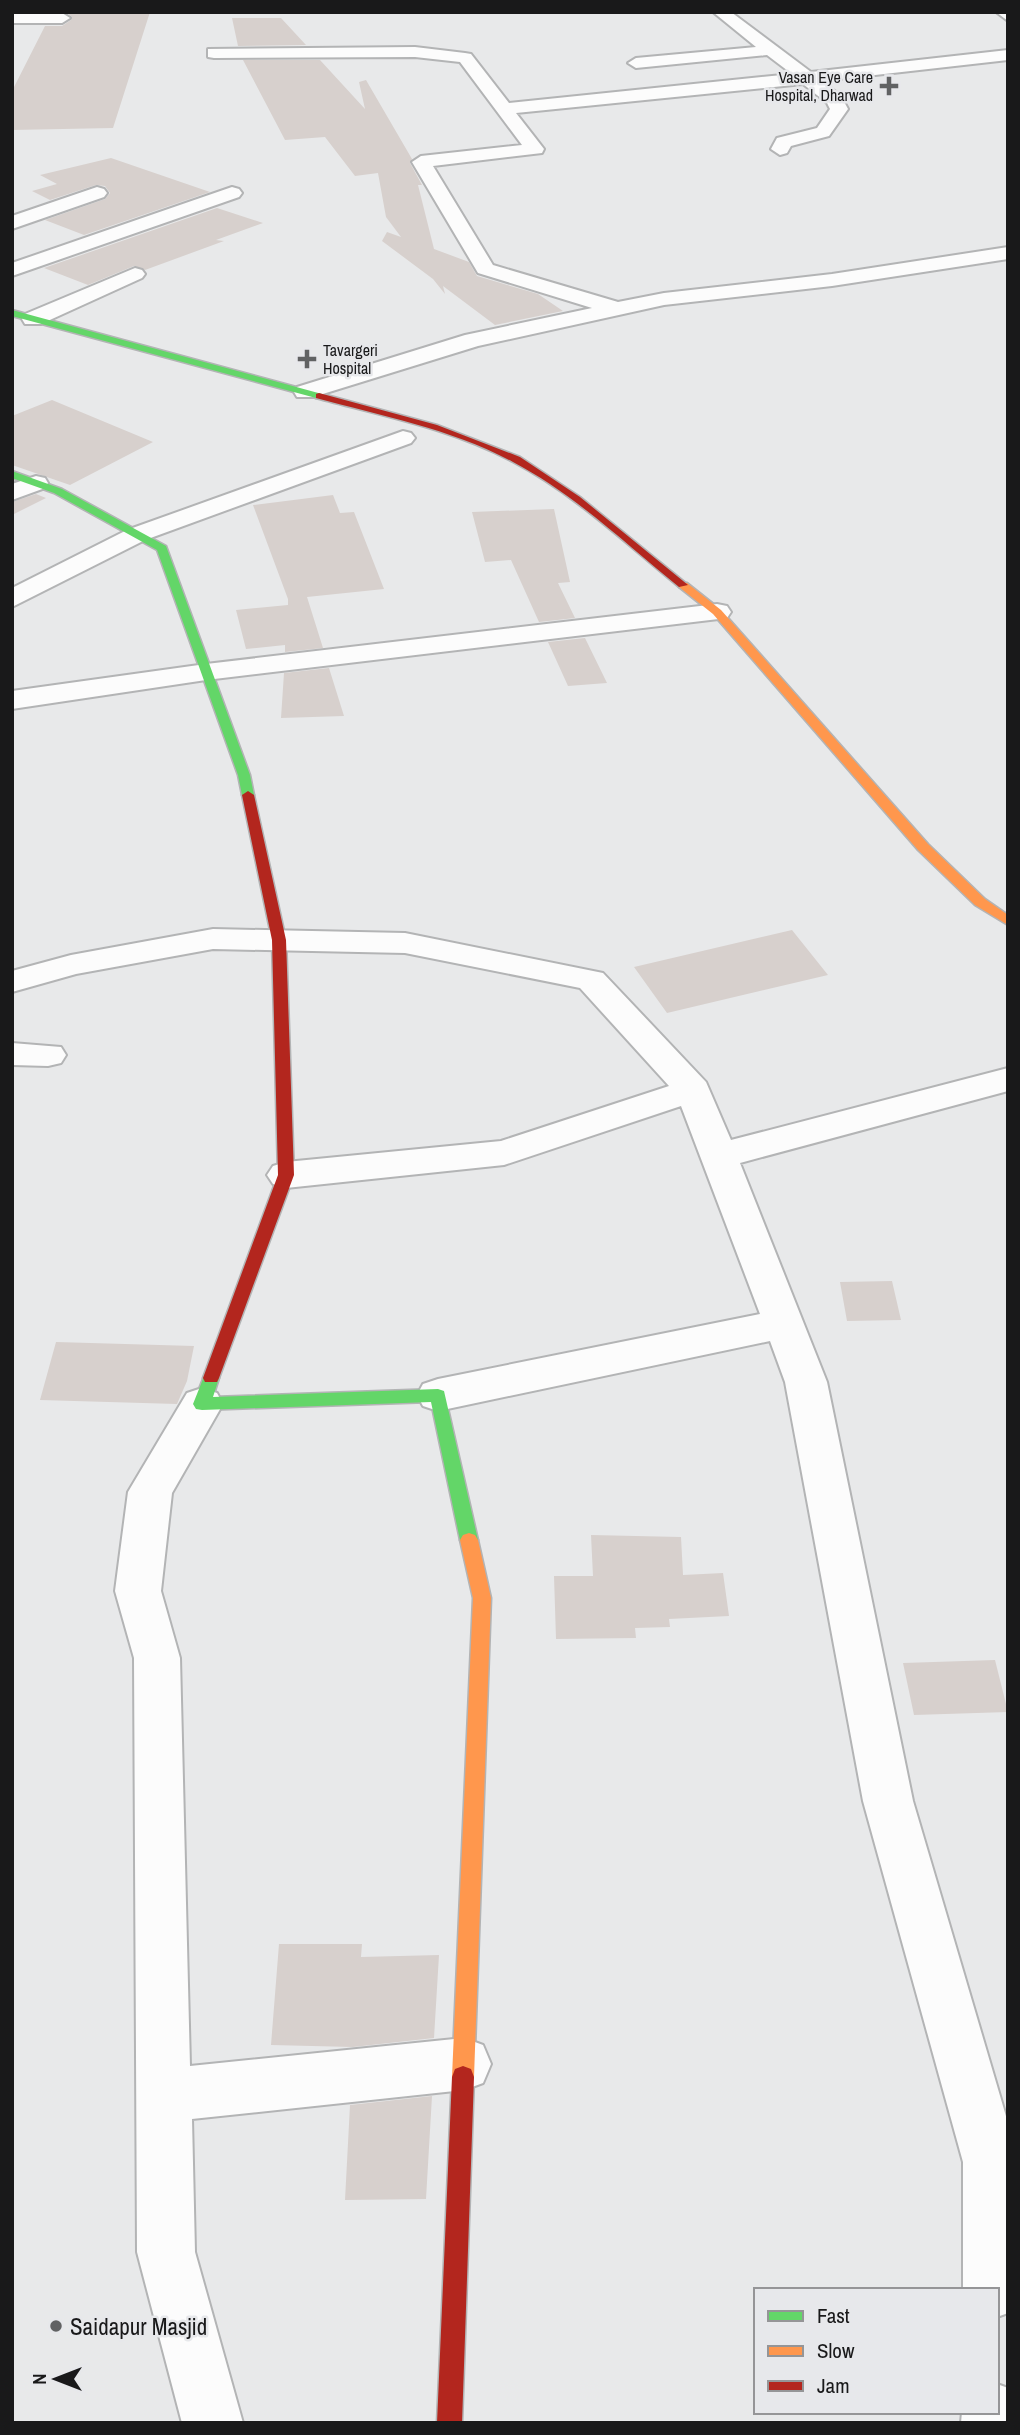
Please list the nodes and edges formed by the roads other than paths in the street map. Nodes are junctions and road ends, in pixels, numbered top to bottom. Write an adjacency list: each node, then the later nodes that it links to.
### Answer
1 (721, 12): 6 (street)
2 (1004, 12): 3 (street)
3 (1008, 16)
4 (12, 18): 5 (street)
5 (62, 18)
6 (771, 51): 9 (street); 10 (street)
7 (214, 53): 11 (street)
8 (1008, 55): 10 (street)
9 (636, 63)
10 (807, 78): 11 (street); 12 (street)
11 (503, 109): 19 (street)
12 (780, 149)
13 (97, 193): 15 (street)
14 (232, 193): 17 (street)
15 (12, 223)
16 (1008, 253): 19 (street)
17 (12, 270)
18 (135, 274): 21 (street)
19 (617, 309): 22 (street)
20 (12, 313): 21 (street)
21 (33, 319): 22 (street)
22 (305, 392): 29 (street)
23 (403, 438): 27 (street)
24 (12, 474): 25 (street)
25 (36, 483): 26 (street); 27 (street)
26 (12, 493)
27 (136, 535): 28 (street); 30 (street)
28 (12, 599)
29 (717, 612): 30 (street); 32 (street)
30 (206, 672): 31 (street); 33 (street)
31 (12, 700)
32 (1008, 921)
33 (279, 940): 34 (street); 38 (street); 40 (street)
34 (12, 982)
35 (12, 1054): 36 (street)
36 (48, 1055)
37 (1008, 1079): 39 (street)
38 (693, 1090): 39 (street); 40 (street)
39 (718, 1156): 41 (street)
40 (286, 1175): 43 (street)
41 (782, 1324): 42 (street); 46 (street)
42 (438, 1395): 43 (street); 44 (street)
43 (202, 1404): 45 (street)
44 (464, 2064): 45 (street); 49 (street)
45 (164, 2095): 48 (street)
46 (1000, 2163): 47 (street)
47 (992, 2288)
48 (213, 2423)
49 (449, 2423)

